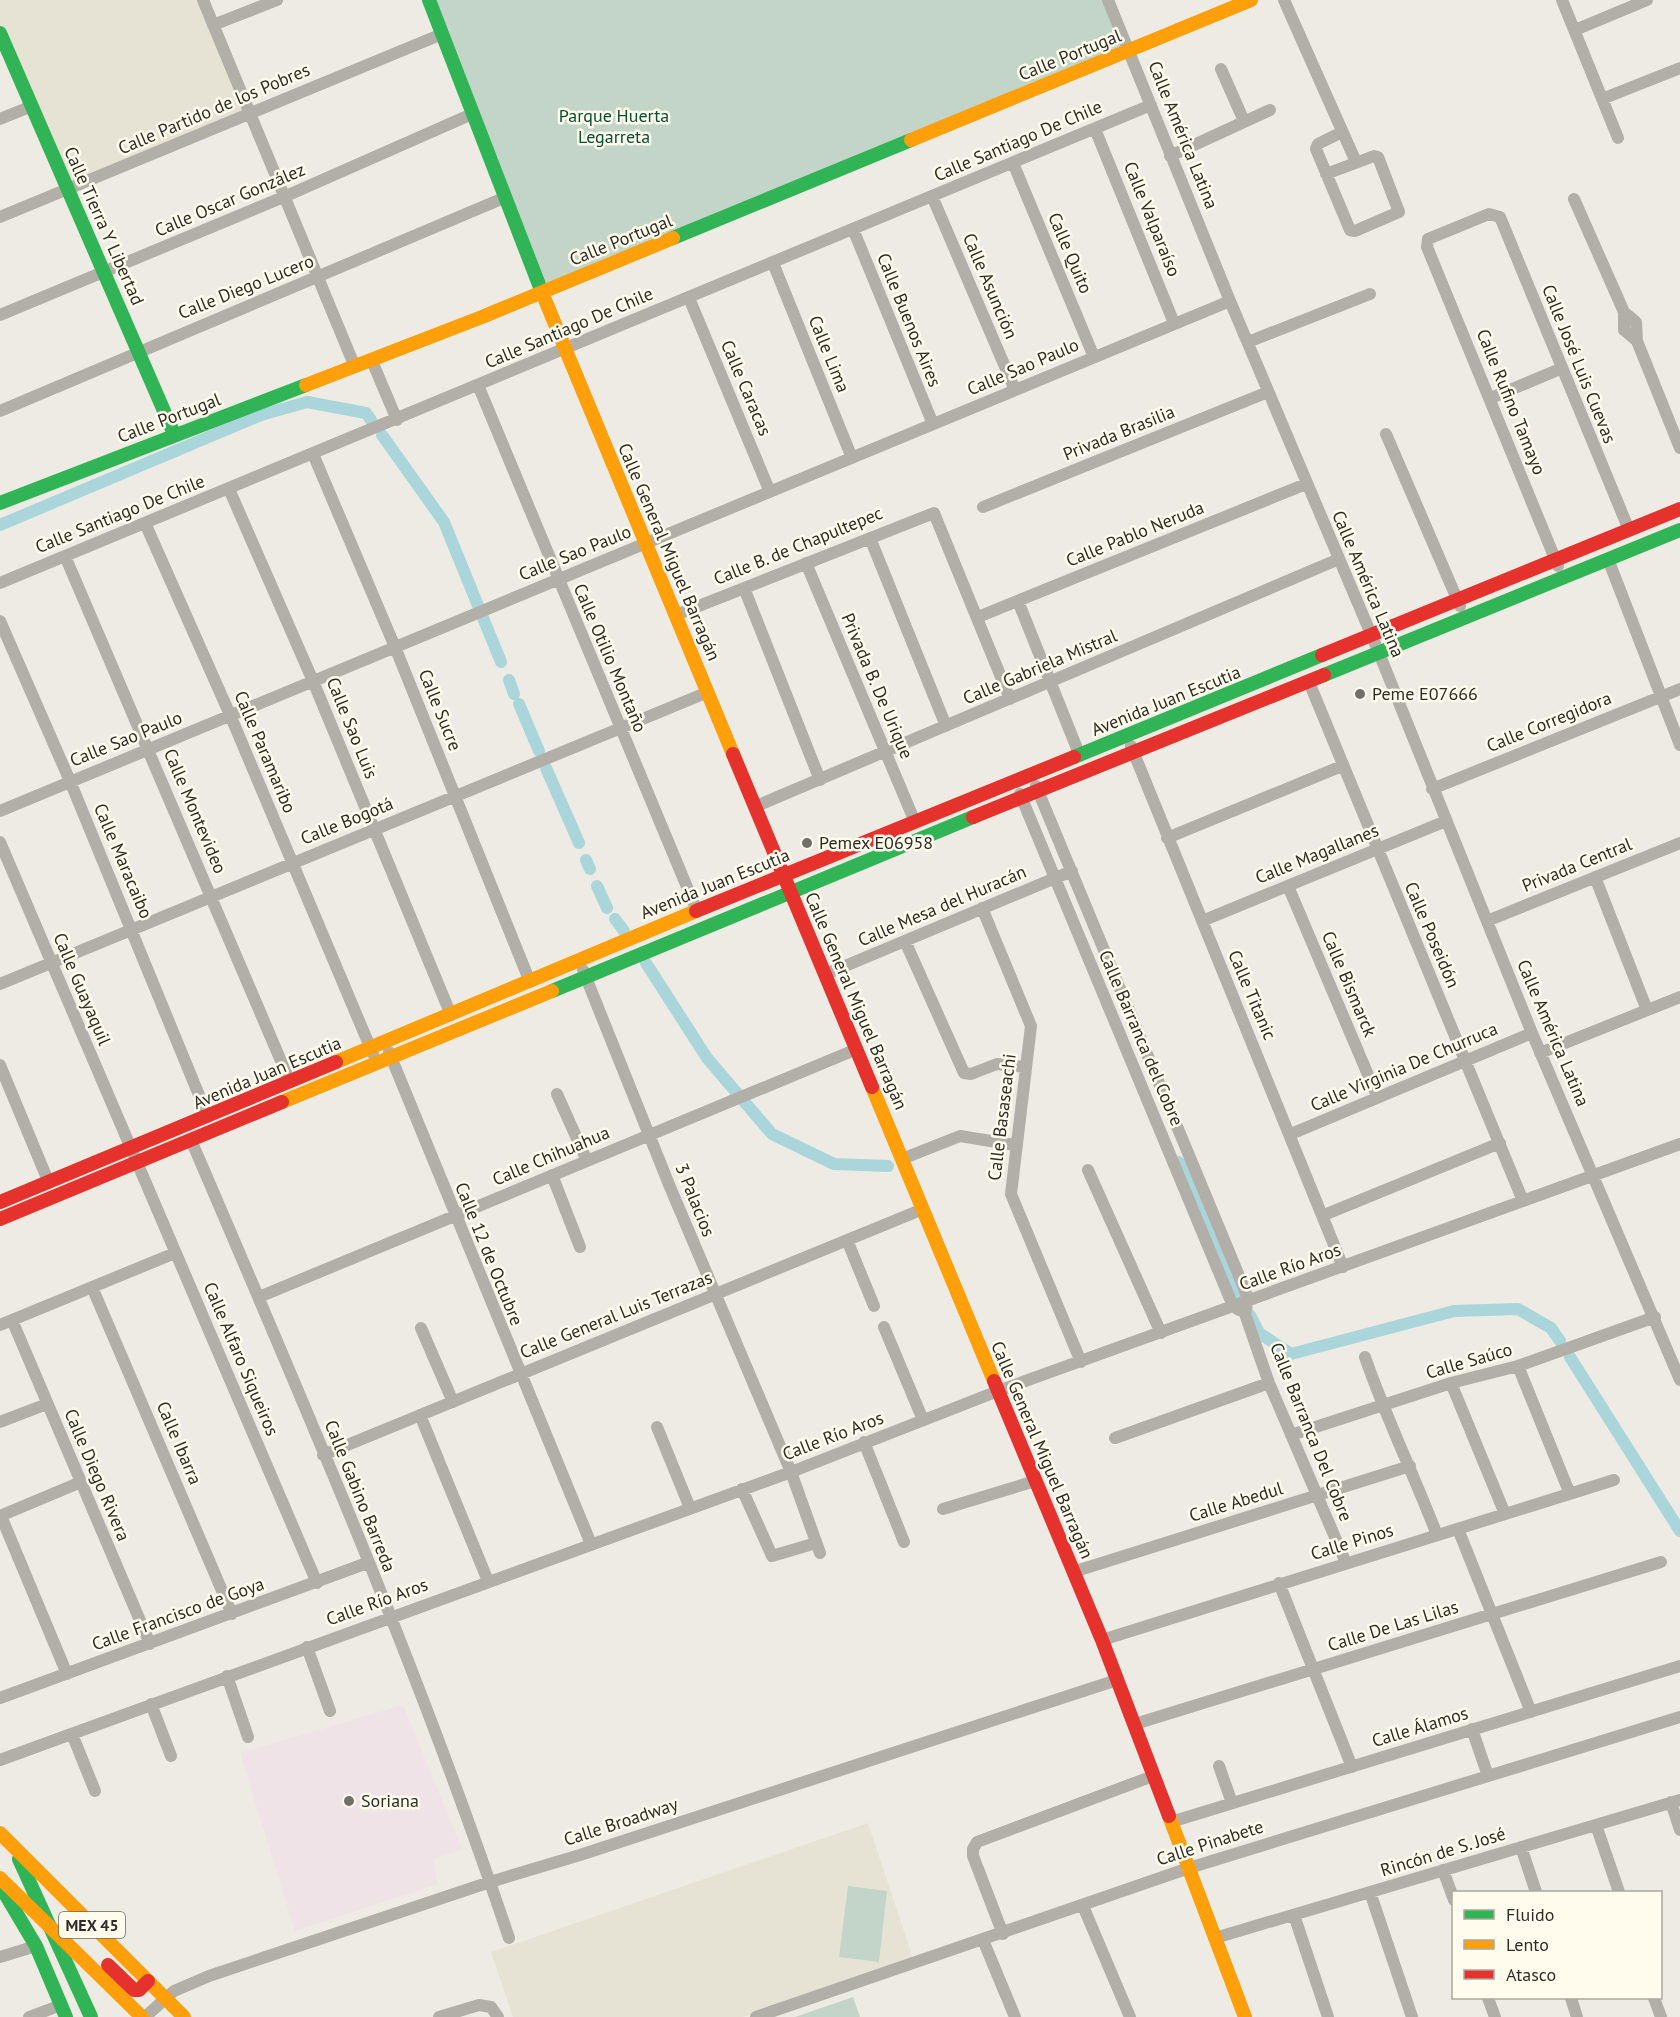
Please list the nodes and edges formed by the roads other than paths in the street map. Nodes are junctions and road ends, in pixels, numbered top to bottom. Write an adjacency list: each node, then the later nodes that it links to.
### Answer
1 (203, 0): 9 (street)
2 (277, 0): 9 (street)
3 (429, 0): 12 (main road, Calle General Miguel Barragán)
4 (1108, 0): 13 (street, Calle América Latina)
5 (1251, 0): 13 (main road, Calle Portugal)
6 (1284, 0): 25 (street)
7 (1562, 0): 10 (street)
8 (1647, 0): 10 (street)
9 (213, 25): 20 (street)
10 (1575, 30): 16 (street)
11 (0, 33): 18 (main road, Calle Tierra Y Libertad)
12 (442, 34): 20 (street, Calle Partido de los Pobres); 21 (main road, Calle General Miguel Barragán)
13 (1130, 50): 17 (street, Calle América Latina); 42 (main road, Calle Portugal)
14 (1680, 68): 16 (street)
15 (1221, 69): 23 (street)
16 (1602, 99): 26 (street)
17 (1151, 105): 24 (street, Calle Santiago De Chile); 27 (street, Calle América Latina)
18 (32, 106): 22 (street); 31 (main road, Calle Tierra Y Libertad)
19 (1270, 110): 23 (street)
20 (250, 113): 31 (street, Calle Partido de los Pobres); 32 (street)
21 (472, 114): 32 (street, Calle Oscar González); 34 (main road, Calle General Miguel Barragán)
22 (0, 119)
23 (1244, 121): 27 (street)
24 (1095, 129): 29 (street, Calle Santiago De Chile); 47 (street, Calle Valparaíso)
25 (1342, 132): 28 (street); 30 (street)
26 (1618, 138)
27 (1170, 156): 45 (street, Calle América Latina)
28 (1356, 162): 30 (street); 30 (street)
29 (1013, 163): 33 (street, Calle Santiago De Chile); 51 (street, Calle Quito)
30 (1326, 174)
31 (68, 189): 36 (street, Calle Partido de los Pobres); 40 (main road, Calle Tierra Y Libertad)
32 (286, 196): 40 (street, Calle Oscar González); 41 (street)
33 (932, 196): 37 (street, Calle Santiago De Chile); 56 (street, Calle Asunción)
34 (506, 197): 41 (street, Calle Diego Lucero); 42 (main road, Calle General Miguel Barragán)
35 (1574, 199): 64 (street)
36 (0, 217)
37 (853, 229): 39 (street, Calle Santiago De Chile); 61 (street, Calle Buenos Aires)
38 (1426, 242): 54 (street, Calle José Luis Cuevas); 58 (street, Calle Rufino Tamayo)
39 (773, 263): 44 (street, Calle Santiago De Chile); 66 (street, Calle Lima)
40 (105, 273): 46 (street, Calle Oscar González); 50 (main road, Calle Tierra Y Libertad)
41 (319, 278): 50 (street, Calle Diego Lucero); 53 (street)
42 (541, 292): 49 (main road, Calle General Miguel Barragán); 52 (main road, Calle Portugal)
43 (1371, 294): 48 (street)
44 (689, 298): 49 (street, Calle Santiago De Chile); 69 (street, Calle Caracas)
45 (1230, 301): 47 (street, Calle Sao Paulo); 48 (street, Calle América Latina)
46 (0, 315)
47 (1174, 323): 51 (street, Calle Sao Paulo)
48 (1248, 342): 57 (street, Calle América Latina)
49 (564, 350): 55 (street, Calle Santiago De Chile); 77 (main road, Calle General Miguel Barragán)
50 (138, 351): 59 (street, Calle Diego Lucero); 62 (main road, Calle Tierra Y Libertad)
51 (1094, 357): 56 (street, Calle Sao Paulo)
52 (372, 361): 53 (main road, Calle Portugal); 60 (street)
53 (356, 367): 62 (main road, Calle Portugal)
54 (1560, 369): 58 (street); 74 (street, Calle José Luis Cuevas)
55 (478, 386): 60 (street, Calle Santiago De Chile); 84 (street, Calle Otilio Montaño)
56 (1015, 390): 61 (street, Calle Sao Paulo)
57 (1268, 392): 67 (street, Calle América Latina); 71 (street, Privada Brasilia)
58 (1491, 398): 81 (street, Calle Rufino Tamayo)
59 (0, 411)
60 (397, 420): 65 (street, Calle Santiago De Chile)
61 (933, 424): 66 (street, Calle Sao Paulo)
62 (174, 434): 70 (main road, Calle Portugal)
63 (1386, 434): 88 (street)
64 (1680, 448)
65 (313, 454): 68 (street, Calle Santiago De Chile); 94 (street, Calle Sucre)
66 (852, 458): 69 (street, Calle Sao Paulo)
67 (1306, 484): 79 (street, Calle América Latina); 87 (street, Calle Pablo Neruda)
68 (229, 489): 73 (street, Calle Santiago De Chile); 96 (street, Calle Sao Luis)
69 (770, 492): 77 (street, Calle Sao Paulo)
70 (0, 503)
71 (983, 507)
72 (1680, 509): 74 (main road, Avenida Juan Escutia)
73 (145, 523): 78 (street, Calle Santiago De Chile); 103 (street, Calle Paramaribo)
74 (1629, 530): 81 (main road, Avenida Juan Escutia)
75 (1680, 530): 80 (main road, Avenida Juan Escutia)
76 (870, 538): 82 (street, Calle B. de Chapultepec); 90 (street, Calle B. de Chapultepec); 104 (street)
77 (646, 544): 84 (street, Calle Sao Paulo); 89 (main road, Calle General Miguel Barragán)
78 (65, 556): 85 (street, Calle Santiago De Chile); 108 (street, Calle Montevideo)
79 (1339, 559): 93 (street, Calle América Latina); 97 (street, Calle Gabriela Mistral)
80 (1608, 559): 83 (main road, Avenida Juan Escutia); 101 (street)
81 (1556, 561): 83 (street, Calle Rufino Tamayo); 88 (main road, Avenida Juan Escutia)
82 (806, 563): 86 (street, Calle B. de Chapultepec); 110 (street, Privada B. De Urique)
83 (1563, 576): 91 (main road, Avenida Juan Escutia)
84 (558, 579): 94 (street, Calle Sao Paulo); 105 (street, Calle Otilio Montaño)
85 (0, 583)
86 (744, 588): 89 (street, Calle B. de Chapultepec); 114 (street)
87 (1018, 601): 90 (street, Calle Pablo Neruda); 97 (street)
88 (1457, 601): 91 (street); 93 (main road, Avenida Juan Escutia)
89 (676, 615): 100 (main road, Calle General Miguel Barragán)
90 (978, 617): 102 (street)
91 (1465, 618): 95 (main road, Avenida Juan Escutia)
92 (0, 621): 115 (street, Calle Maracaibo)
93 (1371, 637): 95 (street, Calle América Latina); 106 (main road, Avenida Juan Escutia)
94 (395, 647): 96 (street, Calle Sao Paulo); 119 (street, Calle Sucre)
95 (1379, 653): 98 (main road, Avenida Juan Escutia); 117 (street, Calle América Latina)
96 (313, 681): 103 (street, Calle Sao Paulo); 125 (street, Calle Sao Luis)
97 (1051, 682): 102 (street, Calle Gabriela Mistral); 111 (street)
98 (1308, 682): 109 (main road, Avenida Juan Escutia); 112 (street, Calle Poseidón)
99 (1680, 689): 101 (street, Calle Corregidora)
100 (708, 692): 105 (street, Calle Bogotá); 121 (main road, Calle General Miguel Barragán)
101 (1661, 697): 107 (street); 117 (street, Calle Corregidora)
102 (1010, 699): 104 (street, Calle Gabriela Mistral)
103 (231, 717): 108 (street, Calle Sao Paulo); 130 (street, Calle Paramaribo)
104 (946, 726): 110 (street, Calle Gabriela Mistral)
105 (619, 729): 119 (street, Calle Bogotá); 139 (street, Calle Otilio Montaño)
106 (1127, 737): 109 (street, Calle Titanic); 111 (main road, Avenida Juan Escutia)
107 (1680, 745)
108 (150, 749): 115 (street, Calle Sao Paulo); 137 (street, Calle Montevideo)
109 (1134, 752): 118 (main road, Avenida Juan Escutia); 126 (street, Calle Titanic)
110 (885, 753): 114 (street, Calle Gabriela Mistral); 124 (street, Privada B. De Urique)
111 (1080, 756): 113 (main road, Avenida Juan Escutia)
112 (1342, 766): 126 (street); 129 (street, Calle Poseidón)
113 (1032, 776): 116 (main road, Avenida Juan Escutia); 118 (street, Calle Barranca del Cobre)
114 (820, 780): 121 (street, Calle Gabriela Mistral)
115 (70, 781): 122 (street, Calle Sao Paulo); 142 (street, Calle Maracaibo)
116 (1016, 783): 120 (street, Calle Barranca del Cobre); 124 (main road, Avenida Juan Escutia)
117 (1432, 789): 123 (street, Calle América Latina)
118 (1039, 792): 120 (main road, Avenida Juan Escutia); 131 (street, Calle Barranca del Cobre)
119 (455, 795): 125 (street, Calle Bogotá); 152 (street, Calle Sucre)
120 (1022, 799): 134 (street, Calle Barranca del Cobre); 136 (main road, Avenida Juan Escutia)
121 (754, 807): 132 (main road, Calle General Miguel Barragán)
122 (0, 811)
123 (1446, 821): 129 (street, Calle Magallanes); 141 (street, Calle América Latina)
124 (915, 822): 132 (main road, Avenida Juan Escutia)
125 (374, 830): 130 (street, Calle Bogotá); 156 (street, Calle Sao Luis)
126 (1167, 838): 140 (street, Calle Titanic)
127 (0, 842): 148 (street, Calle Guayaquil)
128 (1680, 843): 133 (street, Privada Central)
129 (1377, 849): 135 (street, Calle Magallanes); 165 (street, Calle Poseidón)
130 (293, 862): 137 (street, Calle Bogotá); 161 (street, Calle Paramaribo)
131 (1072, 871): 134 (street, Calle Mesa del Huracán); 157 (street, Calle Barranca del Cobre)
132 (784, 876): 136 (main road, Calle General Miguel Barragán); 139 (main road, Avenida Juan Escutia)
133 (1595, 877): 141 (street, Privada Central); 155 (street)
134 (1054, 878): 138 (street, Calle Mesa del Huracán); 158 (street, Calle Barranca del Cobre)
135 (1288, 886): 140 (street, Calle Magallanes); 171 (street, Calle Bismarck)
136 (790, 892): 145 (main road, Avenida Juan Escutia); 150 (main road, Calle General Miguel Barragán)
137 (211, 897): 142 (street, Calle Bogotá); 169 (street, Calle Montevideo)
138 (982, 908): 144 (street, Calle Mesa del Huracán); 168 (street, Calle Basaseachi)
139 (697, 911): 143 (main road, Avenida Juan Escutia)
140 (1202, 921): 173 (street, Calle Titanic)
141 (1487, 921): 159 (street, Calle América Latina)
142 (132, 930): 148 (street, Calle Bogotá); 172 (street, Calle Maracaibo)
143 (638, 936): 145 (main road); 146 (main road, Avenida Juan Escutia)
144 (905, 941): 150 (street, Calle Mesa del Huracán); 168 (street)
145 (645, 952): 149 (main road, Avenida Juan Escutia)
146 (599, 953): 147 (main road, Avenida Juan Escutia); 149 (main road)
147 (579, 961): 151 (street, 3 Palacios); 152 (main road, Avenida Juan Escutia)
148 (52, 963): 153 (street, Calle Bogotá); 181 (street, Calle Guayaquil)
149 (606, 968): 151 (main road, Avenida Juan Escutia)
150 (826, 974): 162 (main road, Calle General Miguel Barragán)
151 (586, 977): 164 (main road, Avenida Juan Escutia); 174 (street, 3 Palacios)
152 (530, 982): 156 (main road, Avenida Juan Escutia)
153 (0, 984)
154 (1680, 997): 155 (street)
155 (1647, 1010): 163 (street)
156 (451, 1015): 160 (main road, Avenida Juan Escutia)
157 (1134, 1021): 158 (street); 175 (street, Calle Barranca del Cobre)
158 (1117, 1029): 177 (street, Calle Barranca del Cobre)
159 (1532, 1033): 163 (street, Calle América Latina); 165 (street, Calle Virginia De Churruca)
160 (386, 1043): 161 (main road, Avenida Juan Escutia); 164 (street, Calle 12 de Octubre)
161 (371, 1049): 166 (street, Calle Paramaribo); 169 (main road, Avenida Juan Escutia)
162 (857, 1049): 174 (street, Calle Chihuahua); 182 (main road, Calle General Miguel Barragán)
163 (1540, 1053): 187 (street, Calle América Latina)
164 (390, 1058): 166 (main road, Avenida Juan Escutia); 193 (street, Calle 12 de Octubre)
165 (1465, 1060): 171 (street, Calle Virginia De Churruca); 178 (street, Calle Poseidón)
166 (377, 1063): 176 (main road, Avenida Juan Escutia)
167 (0, 1065): 188 (street)
168 (1026, 1067): 180 (street, Calle Basaseachi)
169 (290, 1082): 172 (main road, Avenida Juan Escutia)
170 (557, 1094): 183 (street)
171 (1377, 1096): 173 (street, Calle Virginia De Churruca)
172 (208, 1117): 181 (main road, Avenida Juan Escutia)
173 (1291, 1134): 192 (street, Calle Titanic)
174 (649, 1135): 183 (street, Calle Chihuahua); 200 (street, 3 Palacios)
175 (1182, 1137): 177 (street); 202 (street, Calle Barranca del Cobre)
176 (191, 1140): 184 (main road, Avenida Juan Escutia); 201 (street, Calle Gabino Barreda)
177 (1165, 1143): 204 (street, Calle Barranca del Cobre)
178 (1500, 1143): 189 (street, Calle Poseidón); 192 (street)
179 (1680, 1144): 187 (street, Calle Río Aros)
180 (1015, 1145): 182 (street); 212 (street, Calle Basaseachi)
181 (130, 1150): 184 (street, Calle Alfaro Siqueiros); 188 (main road, Avenida Juan Escutia)
182 (902, 1159): 191 (main road, Calle General Miguel Barragán)
183 (587, 1161): 186 (street, Calle Chihuahua)
184 (137, 1164): 194 (main road, Avenida Juan Escutia); 197 (street, Calle Alfaro Siqueiros)
185 (1088, 1170): 210 (street)
186 (552, 1175): 193 (street, Calle Chihuahua); 196 (street)
187 (1594, 1175): 189 (street, Calle Río Aros); 206 (street, Calle América Latina)
188 (49, 1183): 190 (main road, Avenida Juan Escutia)
189 (1523, 1201): 198 (street, Calle Río Aros)
190 (0, 1203)
191 (923, 1209): 195 (street, Calle General Luis Terrazas); 218 (main road, Calle General Miguel Barragán)
192 (1324, 1215): 198 (street, Calle Titanic)
193 (454, 1216): 201 (street, Calle Chihuahua); 214 (street, Calle 12 de Octubre)
194 (0, 1219)
195 (847, 1240): 200 (street, Calle General Luis Terrazas); 203 (street)
196 (580, 1247)
197 (176, 1253): 199 (street); 251 (street, Calle Alfaro Siqueiros)
198 (1343, 1267): 202 (street, Calle Río Aros)
199 (92, 1287): 207 (street); 253 (street, Calle Ibarra)
200 (715, 1294): 214 (street, Calle General Luis Terrazas); 231 (street, 3 Palacios)
201 (259, 1297): 229 (street, Calle Gabino Barreda)
202 (1248, 1300): 204 (street, Calle Río Aros); 205 (street)
203 (874, 1306)
204 (1233, 1306): 205 (street); 210 (street, Calle Río Aros)
205 (1245, 1314): 216 (street, Calle Barranca Del Cobre)
206 (1655, 1317): 213 (street, Calle Saúco); 215 (street, Calle América Latina)
207 (6, 1322): 220 (street, Calle Diego Rivera)
208 (884, 1327): 223 (street)
209 (421, 1328): 219 (street)
210 (1161, 1333): 212 (street, Calle Río Aros)
211 (1365, 1357): 221 (street)
212 (1081, 1362): 218 (street, Calle Río Aros)
213 (1518, 1366): 217 (street, Calle Saúco); 236 (street)
214 (520, 1374): 219 (street, Calle General Luis Terrazas); 245 (street, Calle 12 de Octubre)
215 (1680, 1380)
216 (1269, 1383): 226 (street, Calle Barranca Del Cobre); 227 (street)
217 (1451, 1383): 221 (street, Calle Saúco); 240 (street)
218 (998, 1391): 223 (street, Calle Río Aros); 233 (main road, Calle General Miguel Barragán)
219 (453, 1402): 222 (street, Calle General Luis Terrazas)
220 (47, 1404): 224 (street); 234 (street, Calle Diego Rivera)
221 (1382, 1406): 226 (street, Calle Saúco); 230 (street)
222 (420, 1415): 229 (street, Calle General Luis Terrazas); 250 (street)
223 (924, 1420): 228 (street, Calle Río Aros)
224 (0, 1422)
225 (657, 1427): 238 (street)
226 (1291, 1435): 237 (street, Calle Barranca Del Cobre)
227 (1115, 1438)
228 (864, 1442): 231 (street, Calle Río Aros); 244 (street)
229 (323, 1455): 247 (street, Calle Gabino Barreda)
230 (1410, 1466): 237 (street, Calle Abedul); 243 (street)
231 (791, 1472): 235 (street, Calle Río Aros); 235 (street, 3 Palacios)
232 (1614, 1480): 236 (street, Calle Pinos)
233 (1035, 1481): 239 (street); 249 (main road, Calle General Miguel Barragán)
234 (81, 1482): 241 (street); 257 (street, Calle Diego Rivera)
235 (742, 1489): 238 (street, Calle Río Aros)
236 (1570, 1494): 240 (street, Calle Pinos)
237 (1318, 1495): 248 (street, Calle Barranca Del Cobre); 249 (street, Calle Abedul)
238 (690, 1508): 245 (street, Calle Río Aros)
239 (943, 1509)
240 (1505, 1514): 242 (street, Calle Pinos)
241 (0, 1516): 261 (street)
242 (1458, 1529): 243 (street, Calle Pinos); 254 (street)
243 (1437, 1535): 248 (street, Calle Pinos)
244 (904, 1542)
245 (591, 1544): 250 (street, Calle Río Aros)
246 (1660, 1562): 254 (street, Calle De Las Lilas)
247 (368, 1563): 251 (street, Calle Francisco de Goya); 255 (street, Calle Gabino Barreda)
248 (1346, 1563): 252 (street, Calle Pinos)
249 (1073, 1572): 256 (main road, Calle General Miguel Barragán)
250 (488, 1581): 255 (street, Calle Río Aros)
251 (318, 1583): 253 (street, Calle Francisco de Goya)
252 (1279, 1584): 256 (street, Calle Pinos); 260 (street)
253 (232, 1614): 257 (street, Calle Francisco de Goya)
254 (1492, 1614): 260 (street, Calle De Las Lilas); 267 (street)
255 (390, 1616): 258 (street, Calle Río Aros); 291 (street, Calle Gabino Barreda)
256 (1102, 1640): 263 (main road, Calle General Miguel Barragán)
257 (150, 1644): 261 (street, Calle Francisco de Goya)
258 (307, 1647): 262 (street, Calle Río Aros); 266 (street)
259 (1680, 1666): 267 (street, Calle Álamos)
260 (1313, 1670): 269 (street, Calle De Las Lilas); 276 (street)
261 (67, 1674): 264 (street, Calle Francisco de Goya)
262 (227, 1676): 265 (street, Calle Río Aros); 272 (street)
263 (1117, 1680): 269 (main road, Calle General Miguel Barragán); 291 (street, Calle Broadway)
264 (0, 1698)
265 (151, 1704): 271 (street, Calle Río Aros); 273 (street)
266 (330, 1711)
267 (1531, 1712): 270 (street, Calle Álamos)
268 (1680, 1718): 278 (street, Calle Pinabete)
269 (1135, 1724): 277 (main road, Calle General Miguel Barragán)
270 (1472, 1729): 276 (street, Calle Álamos); 278 (street)
271 (72, 1734): 274 (street, Calle Río Aros); 279 (street)
272 (248, 1737)
273 (171, 1756)
274 (0, 1760)
275 (1219, 1766): 281 (street)
276 (1352, 1767): 281 (street, Calle Álamos)
277 (1153, 1776): 282 (main road, Calle General Miguel Barragán); 300 (street)
278 (1488, 1776): 288 (street, Calle Pinabete)
279 (94, 1791)
280 (1675, 1801): 283 (street, Rincón de S. José); 284 (street)
281 (1232, 1803): 282 (street, Calle Álamos)
282 (1171, 1822): 288 (main road, Calle General Miguel Barragán)
283 (1596, 1825): 287 (street, Rincón de S. José); 294 (street)
284 (1680, 1830)
285 (0, 1833): 286 (main road, MEX 45)
286 (12, 1845): 299 (main road); 307 (main road, MEX 45)
287 (1521, 1847): 289 (street, Rincón de S. José); 293 (street)
288 (1189, 1868): 297 (street, Calle Pinabete); 303 (main road, Calle General Miguel Barragán)
289 (1443, 1870): 295 (street, Rincón de S. José); 296 (street)
290 (0, 1878): 299 (main road, MEX 45)
291 (490, 1882): 302 (street, Calle Gabino Barreda); 308 (street, Calle Broadway)
292 (0, 1884): 305 (main road)
293 (1535, 1891)
294 (1618, 1891)
295 (1370, 1892): 298 (street, Rincón de S. José); 324 (street)
296 (1452, 1895)
297 (1083, 1906): 300 (street, Calle Pinabete); 321 (street)
298 (1294, 1915): 303 (street, Rincón de S. José); 323 (street)
299 (50, 1927): 301 (main road, MEX 45); 315 (main road)
300 (1003, 1934): 304 (street, Calle Pinabete)
301 (61, 1938): 307 (main road); 316 (main road, MEX 45)
302 (509, 1938)
303 (1215, 1938): 322 (main road, Calle General Miguel Barragán)
304 (983, 1940): 313 (street); 320 (street, Calle Pinabete)
305 (36, 1946): 306 (street); 312 (main road)
306 (0, 1957)
307 (148, 1981): 308 (main road, MEX 45)
308 (165, 1998): 316 (street, Calle Broadway); 317 (main road, MEX 45)
309 (1488, 1999): 325 (street)
310 (1571, 1999): 326 (street)
311 (1654, 1999): 327 (street)
312 (63, 2011): 314 (street)
313 (1010, 2016)
314 (29, 2017)
315 (91, 2017)
316 (144, 2017)
317 (184, 2017)
318 (439, 2017): 319 (street)
319 (498, 2017)
320 (756, 2017)
321 (1130, 2017)
322 (1245, 2017)
323 (1328, 2017)
324 (1412, 2017)
325 (1495, 2017)
326 (1577, 2017)
327 (1661, 2017)

